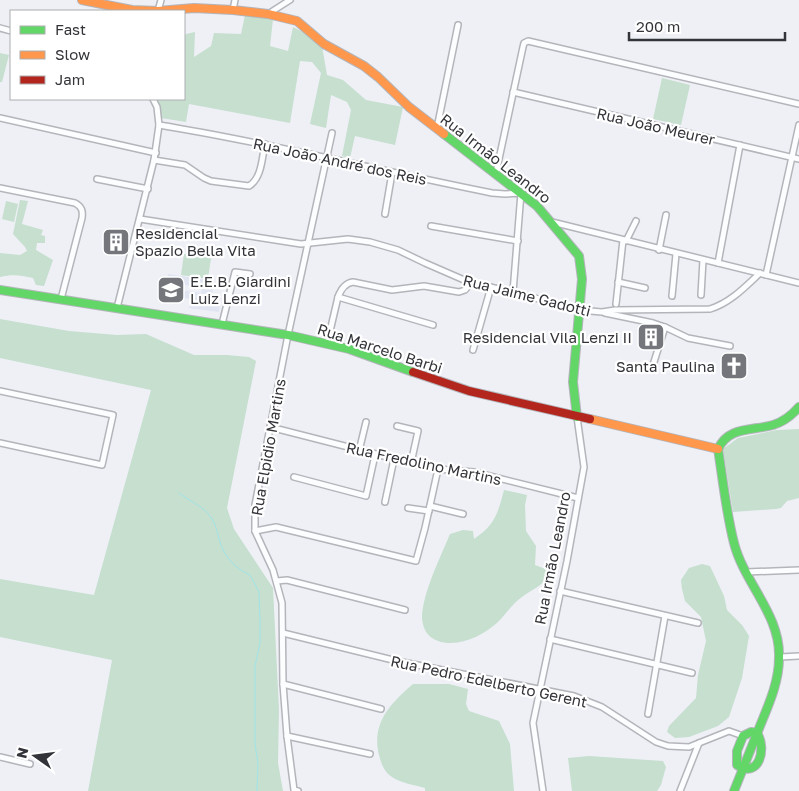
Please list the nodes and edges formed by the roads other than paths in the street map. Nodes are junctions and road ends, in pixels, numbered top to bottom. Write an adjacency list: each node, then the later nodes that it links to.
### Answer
1 (82, 0): 5 (street, Rua Irmão Leandro)
2 (235, 0): 7 (street)
3 (290, 0): 4 (street)
4 (279, 3): 8 (street)
5 (132, 10)
6 (168, 10): 7 (street, Rua Irmão Leandro)
7 (233, 10): 8 (street, Rua Irmão Leandro)
8 (268, 14): 16 (street, Rua Irmão Leandro)
9 (458, 25): 16 (street)
10 (514, 92): 12 (street); 19 (street, Rua João Meurer); 26 (street)
11 (154, 100): 14 (street)
12 (799, 104)
13 (0, 118): 20 (street)
14 (159, 125): 18 (street, Rua João André dos Reis); 20 (street)
15 (799, 125): 22 (street)
16 (437, 128): 26 (street, Rua Irmão Leandro)
17 (332, 133): 21 (street, Rua Elpidio Martins)
18 (265, 144): 21 (street, Rua João André dos Reis); 24 (street)
19 (740, 145): 22 (street, Rua João Meurer); 43 (street)
20 (156, 153): 24 (street)
21 (327, 157): 25 (street, Rua João André dos Reis); 39 (street, Rua Elpidio Martins)
22 (792, 158): 23 (street, Rua João Meurer); 45 (street)
23 (799, 159)
24 (154, 160): 29 (street)
25 (392, 173): 30 (street, Rua João André dos Reis); 31 (street)
26 (496, 173): 30 (street, Rua Irmão Leandro)
27 (97, 179): 29 (street)
28 (0, 188): 56 (street)
29 (148, 189): 33 (street)
30 (521, 193): 35 (street, Rua Irmão Leandro); 37 (street)
31 (385, 214)
32 (666, 215): 40 (street)
33 (140, 219): 39 (street, Rua Jaime Gadotti); 58 (street)
34 (636, 221): 38 (street)
35 (552, 222): 38 (street); 59 (street, Rua Irmão Leandro)
36 (431, 226): 37 (street)
37 (518, 241): 52 (street)
38 (625, 241): 40 (street); 46 (street)
39 (308, 244): 48 (street, Rua Jaime Gadotti); 64 (street, Rua Elpidio Martins)
40 (659, 250): 41 (street)
41 (676, 254): 42 (street); 54 (street)
42 (703, 260): 43 (street); 53 (street)
43 (718, 264): 45 (street)
44 (250, 274): 61 (street)
45 (763, 274): 47 (street); 60 (street, Rua Jaime Gadotti)
46 (618, 282): 50 (street); 57 (street)
47 (799, 283)
48 (471, 284): 49 (street, Rua Jaime Gadotti); 55 (street)
49 (491, 287): 52 (street, Rua Jaime Gadotti); 67 (street)
50 (645, 288)
51 (0, 290): 56 (street, Rua Marcelo Barbi)
52 (513, 292): 59 (street, Rua Jaime Gadotti)
53 (700, 295)
54 (672, 296)
55 (338, 297): 62 (street); 65 (street)
56 (61, 299): 58 (street, Rua Marcelo Barbi)
57 (616, 304)
58 (117, 308): 61 (street, Rua Marcelo Barbi)
59 (579, 310): 60 (street, Rua Jaime Gadotti); 71 (street, Rua Irmão Leandro)
60 (602, 312): 63 (street)
61 (222, 324): 64 (street, Rua Marcelo Barbi)
62 (433, 324)
63 (665, 327): 66 (street); 68 (street)
64 (288, 334): 65 (street, Rua Marcelo Barbi); 74 (street, Rua Elpidio Martins)
65 (327, 344): 71 (street, Rua Marcelo Barbi)
66 (730, 346)
67 (473, 350)
68 (653, 365)
69 (0, 390): 75 (street)
70 (799, 407): 76 (street)
71 (576, 417): 76 (street, Rua Marcelo Barbi); 83 (street, Rua Irmão Leandro)
72 (366, 422): 77 (street)
73 (397, 426): 80 (street)
74 (270, 428): 77 (street, Rua Fredolino Martins); 88 (street, Rua Elpidio Martins)
75 (0, 443)
76 (718, 449): 90 (street)
77 (360, 451): 78 (street, Rua Fredolino Martins)
78 (375, 455): 79 (street, Rua Fredolino Martins); 82 (street)
79 (394, 460): 80 (street, Rua Fredolino Martins); 84 (street)
80 (411, 463): 81 (street, Rua Fredolino Martins)
81 (438, 469): 83 (street, Rua Fredolino Martins); 86 (street)
82 (294, 477)
83 (578, 498): 92 (street, Rua Irmão Leandro)
84 (386, 502)
85 (408, 508): 86 (street)
86 (430, 509): 87 (street); 88 (street)
87 (463, 514)
88 (255, 531): 91 (street, Rua Elpidio Martins)
89 (799, 570): 90 (street)
90 (746, 572): 98 (street)
91 (277, 581): 93 (street); 96 (street, Rua Elpidio Martins)
92 (560, 591): 94 (street); 97 (street, Rua Irmão Leandro)
93 (405, 610)
94 (665, 616): 95 (street); 100 (street)
95 (698, 623)
96 (283, 633): 102 (street, Rua Elpidio Martins); 103 (street, Rua Pedro Edelberto Gerent)
97 (550, 639): 100 (street); 103 (street, Rua Irmão Leandro)
98 (780, 656): 99 (street); 106 (street)
99 (799, 656)
100 (657, 664): 101 (street); 105 (street)
101 (692, 673)
102 (284, 684): 104 (street); 107 (street, Rua Elpidio Martins)
103 (540, 689): 109 (street, Rua Pedro Edelberto Gerent); 115 (street, Rua Irmão Leandro)
104 (381, 709)
105 (648, 714)
106 (757, 733): 108 (street); 113 (street); 113 (street)
107 (287, 736): 110 (street); 114 (street, Rua Elpidio Martins)
108 (743, 736): 109 (street, Rua Pedro Edelberto Gerent); 113 (street)
109 (699, 743): 116 (street)
110 (370, 754)
111 (0, 757): 112 (street)
112 (30, 764)
113 (742, 770): 117 (street)
114 (296, 790)
115 (543, 791)
116 (680, 791)
117 (734, 791)

